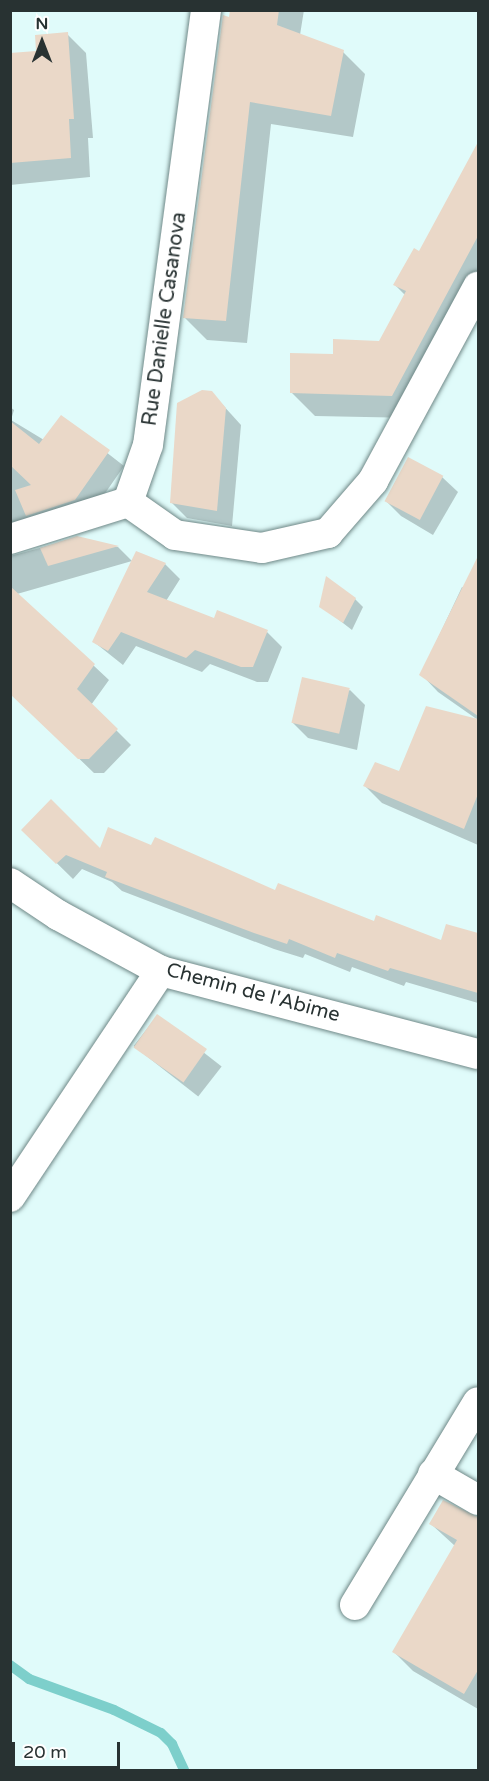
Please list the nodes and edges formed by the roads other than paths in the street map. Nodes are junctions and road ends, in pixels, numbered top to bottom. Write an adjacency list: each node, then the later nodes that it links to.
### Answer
1 (206, 10): 3 (street, Rue Danielle Casanova)
2 (478, 287): 3 (street)
3 (128, 502): 4 (street)
4 (10, 539)
5 (10, 883): 6 (street, Chemin de l'Abime)
6 (161, 971): 7 (street, Chemin de l'Abime); 8 (street)
7 (478, 1054)
8 (10, 1197)
9 (478, 1402): 10 (street)
10 (433, 1474): 11 (street); 12 (street)
11 (478, 1500)
12 (355, 1605)

